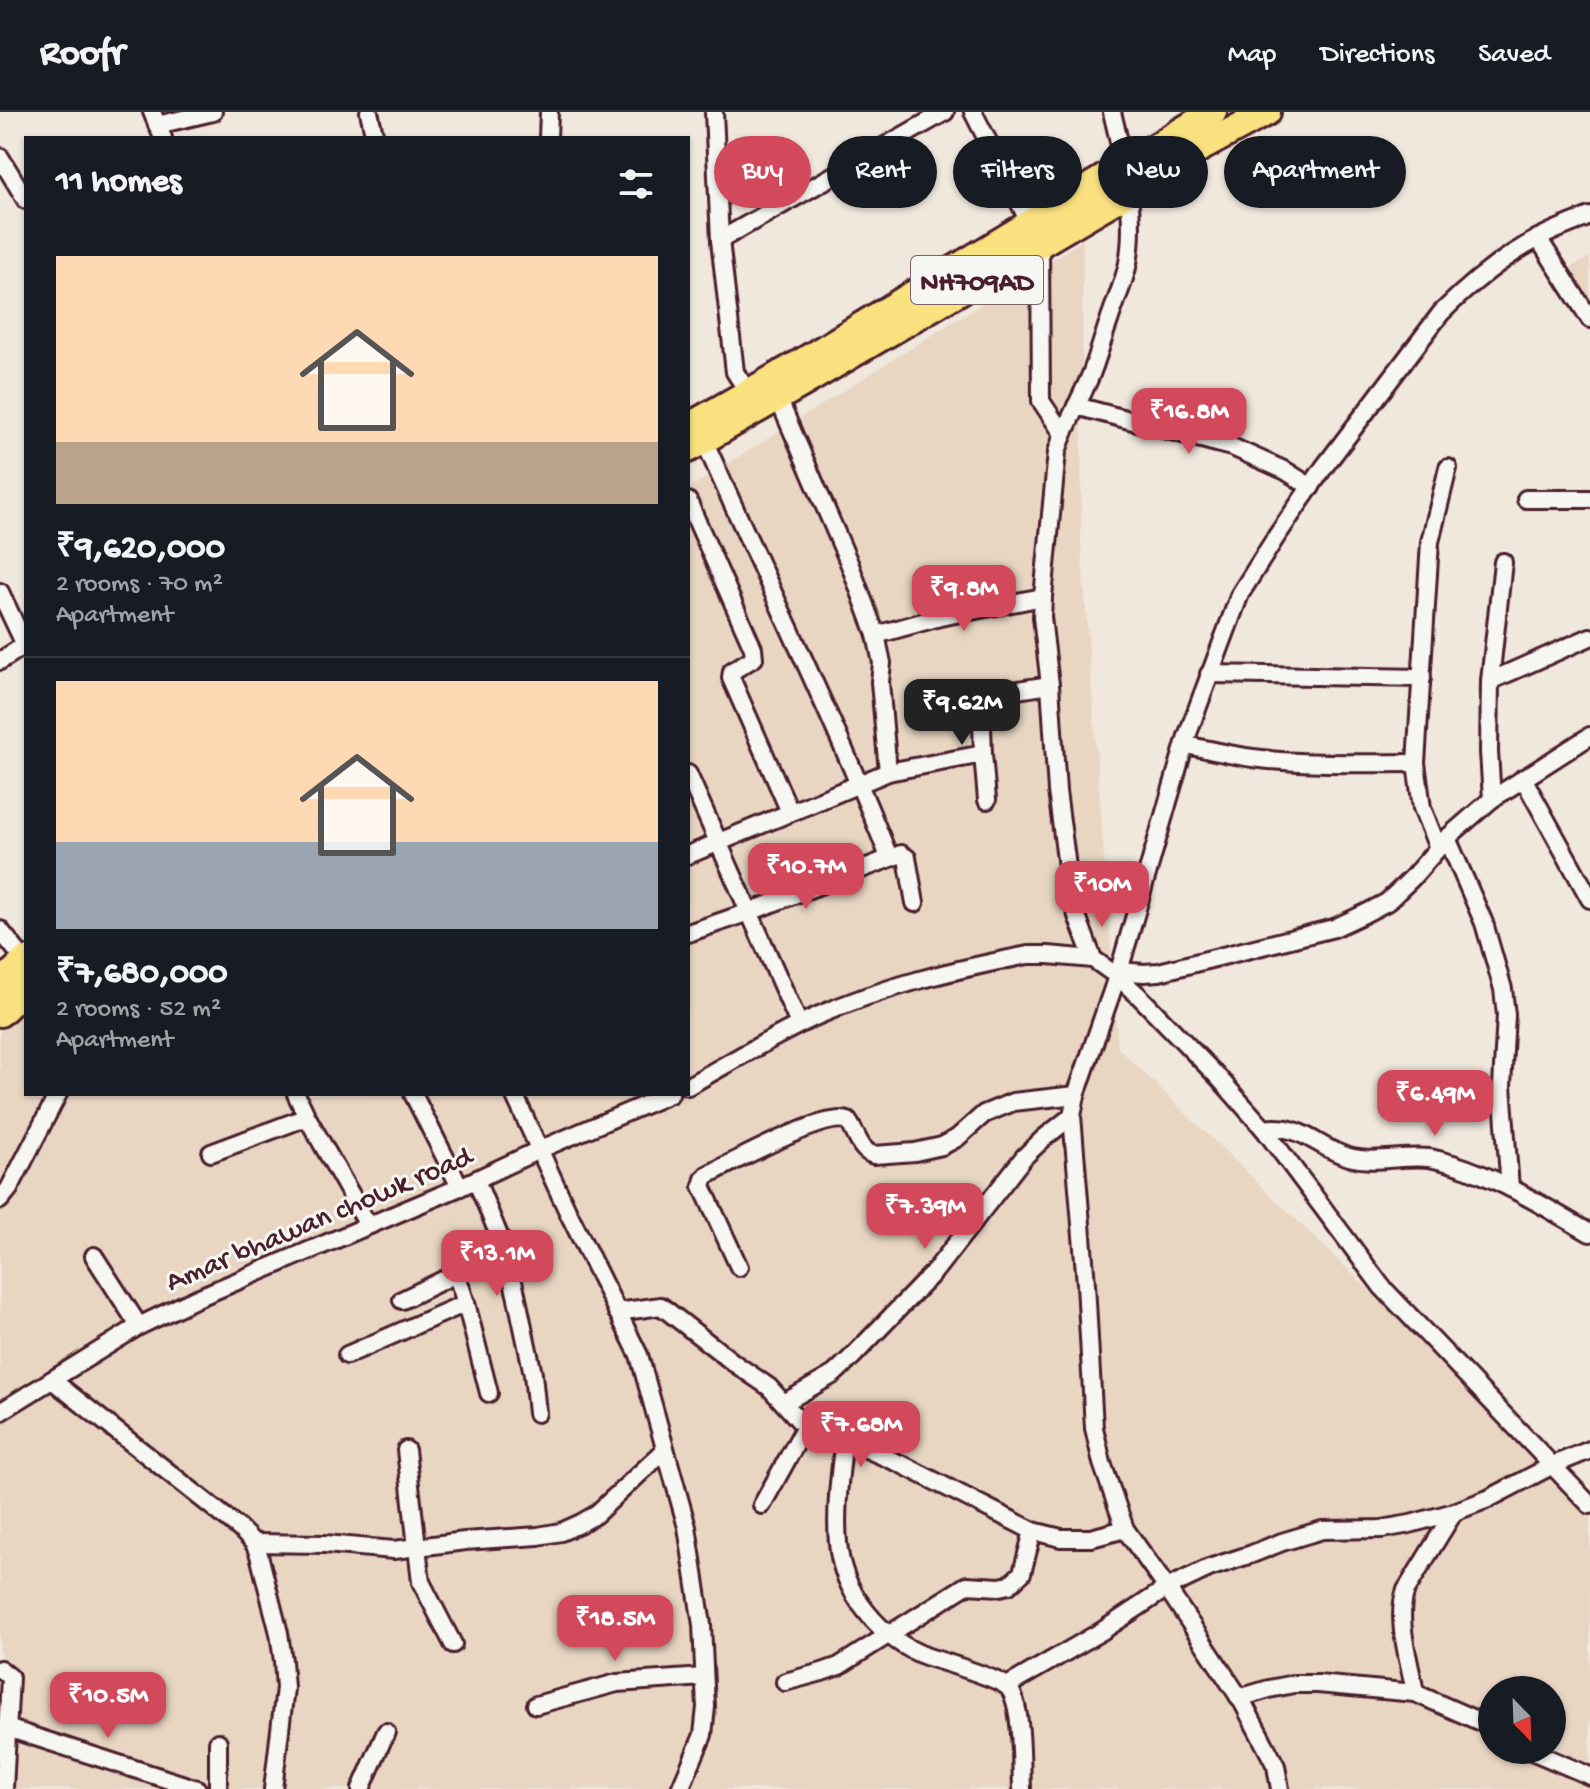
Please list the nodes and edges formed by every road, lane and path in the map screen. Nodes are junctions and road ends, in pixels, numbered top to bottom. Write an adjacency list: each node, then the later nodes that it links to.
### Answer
1 (213, 112): 10 (street)
2 (369, 112): 11 (street)
3 (549, 112): 12 (street)
4 (714, 112): 25 (street)
5 (945, 112): 25 (street)
6 (973, 112): 23 (street)
7 (1112, 112): 13 (street)
8 (1213, 112): 14 (highway, NH709AD)
9 (1267, 112): 15 (highway, NH709AD)
10 (157, 125)
11 (375, 136)
12 (548, 136)
13 (1118, 136)
14 (1174, 136)
15 (1208, 144)
16 (0, 157): 17 (street)
17 (6, 181): 19 (street)
18 (1098, 186): 23 (highway, NH709AD)
19 (24, 198)
20 (1098, 205): 23 (highway, NH709AD)
21 (1129, 208): 28 (street)
22 (1590, 216): 24 (street)
23 (1034, 234): 27 (highway, NH709AD); 29 (street)
24 (1538, 238): 26 (street); 32 (street)
25 (720, 240): 27 (street)
26 (1590, 319)
27 (762, 400): 30 (highway, NH709AD); 39 (street)
28 (1076, 406): 29 (street); 32 (street)
29 (1063, 434): 38 (street)
30 (693, 439): 55 (street)
31 (1448, 468): 45 (street)
32 (1311, 487): 44 (street)
33 (1526, 499): 34 (street)
34 (1590, 499)
35 (690, 506): 58 (street)
36 (1503, 562): 46 (street)
37 (0, 592): 41 (street)
38 (1043, 597): 39 (street); 47 (street)
39 (876, 635): 52 (street)
40 (1590, 637): 46 (street)
41 (24, 644)
42 (24, 647): 43 (street)
43 (0, 661)
44 (1209, 674): 45 (street); 49 (street)
45 (1422, 678): 51 (street)
46 (1490, 681): 56 (street)
47 (1050, 685): 50 (street); 69 (street)
48 (1590, 736): 54 (street)
49 (1185, 745): 51 (street); 71 (street)
50 (983, 754): 52 (street); 57 (street)
51 (1416, 763): 60 (street)
52 (888, 772): 55 (street)
53 (690, 778): 59 (street)
54 (1523, 778): 56 (street); 63 (street)
55 (860, 784): 58 (street); 62 (street)
56 (1492, 799): 60 (street)
57 (987, 800)
58 (790, 812): 59 (street)
59 (719, 842): 61 (street); 65 (street)
60 (1443, 843): 71 (street); 89 (street)
61 (690, 854)
62 (889, 857): 64 (street); 65 (street)
63 (1589, 894)
64 (915, 903)
65 (749, 912): 67 (street); 75 (street)
66 (0, 930): 68 (street)
67 (690, 932)
68 (24, 958)
69 (1093, 959): 71 (street); 75 (street)
70 (24, 962): 72 (highway)
71 (1118, 974): 77 (street); 85 (street)
72 (0, 985)
73 (24, 990): 74 (highway)
74 (0, 1013)
75 (799, 1024): 76 (street)
76 (690, 1085)
77 (1076, 1095): 83 (street); 95 (street)
78 (57, 1096): 90 (street)
79 (297, 1096): 84 (street)
80 (414, 1096): 88 (street)
81 (515, 1096): 86 (street)
82 (665, 1096): 86 (street, Amar bhawan chowk road)
83 (1072, 1116): 104 (street); 116 (street)
84 (307, 1117): 87 (street); 91 (street)
85 (1264, 1129): 89 (street); 112 (street)
86 (541, 1149): 88 (street, Amar bhawan chowk road); 99 (street)
87 (211, 1153)
88 (468, 1183): 91 (street, Amar bhawan chowk road); 93 (street)
89 (1510, 1188): 92 (street)
90 (0, 1200)
91 (368, 1225): 100 (street, Amar bhawan chowk road)
92 (1590, 1233)
93 (505, 1250): 96 (street); 106 (street)
94 (94, 1256): 100 (street)
95 (739, 1267)
96 (456, 1273): 97 (street); 98 (street)
97 (402, 1300)
98 (466, 1303): 101 (street); 103 (street)
99 (617, 1312): 104 (street); 110 (street)
100 (139, 1326): 102 (street, Amar bhawan chowk road)
101 (347, 1355)
102 (52, 1380): 105 (street, Amar bhawan chowk road); 118 (street)
103 (489, 1393)
104 (784, 1403): 107 (street)
105 (0, 1412)
106 (537, 1413)
107 (805, 1427): 108 (street); 113 (street)
108 (844, 1439): 117 (street); 121 (street)
109 (406, 1450): 119 (street)
110 (665, 1450): 119 (street); 124 (street)
111 (1590, 1450): 112 (street)
112 (1553, 1465): 114 (street); 115 (street)
113 (762, 1505)
114 (1590, 1505)
115 (1454, 1512): 120 (street); 127 (street)
116 (1125, 1529): 117 (street); 120 (street)
117 (1033, 1531): 121 (street)
118 (254, 1543): 119 (street); 139 (street)
119 (419, 1548): 122 (street)
120 (1167, 1588): 126 (street); 128 (street)
121 (889, 1635): 125 (street); 126 (street)
122 (453, 1644)
123 (0, 1669): 131 (street)
124 (704, 1677): 129 (street); 141 (street)
125 (785, 1682)
126 (1007, 1686): 142 (street)
127 (1415, 1693): 128 (street); 130 (street)
128 (1239, 1698): 143 (street)
129 (536, 1705)
130 (1478, 1721)
131 (7, 1728): 136 (street); 137 (street)
132 (386, 1732): 140 (street)
133 (218, 1742): 138 (street)
134 (1562, 1764): 135 (street)
135 (1590, 1776)
136 (4, 1789)
137 (197, 1789)
138 (218, 1789)
139 (273, 1789)
140 (361, 1789)
141 (680, 1789)
142 (1022, 1789)
143 (1280, 1789)

